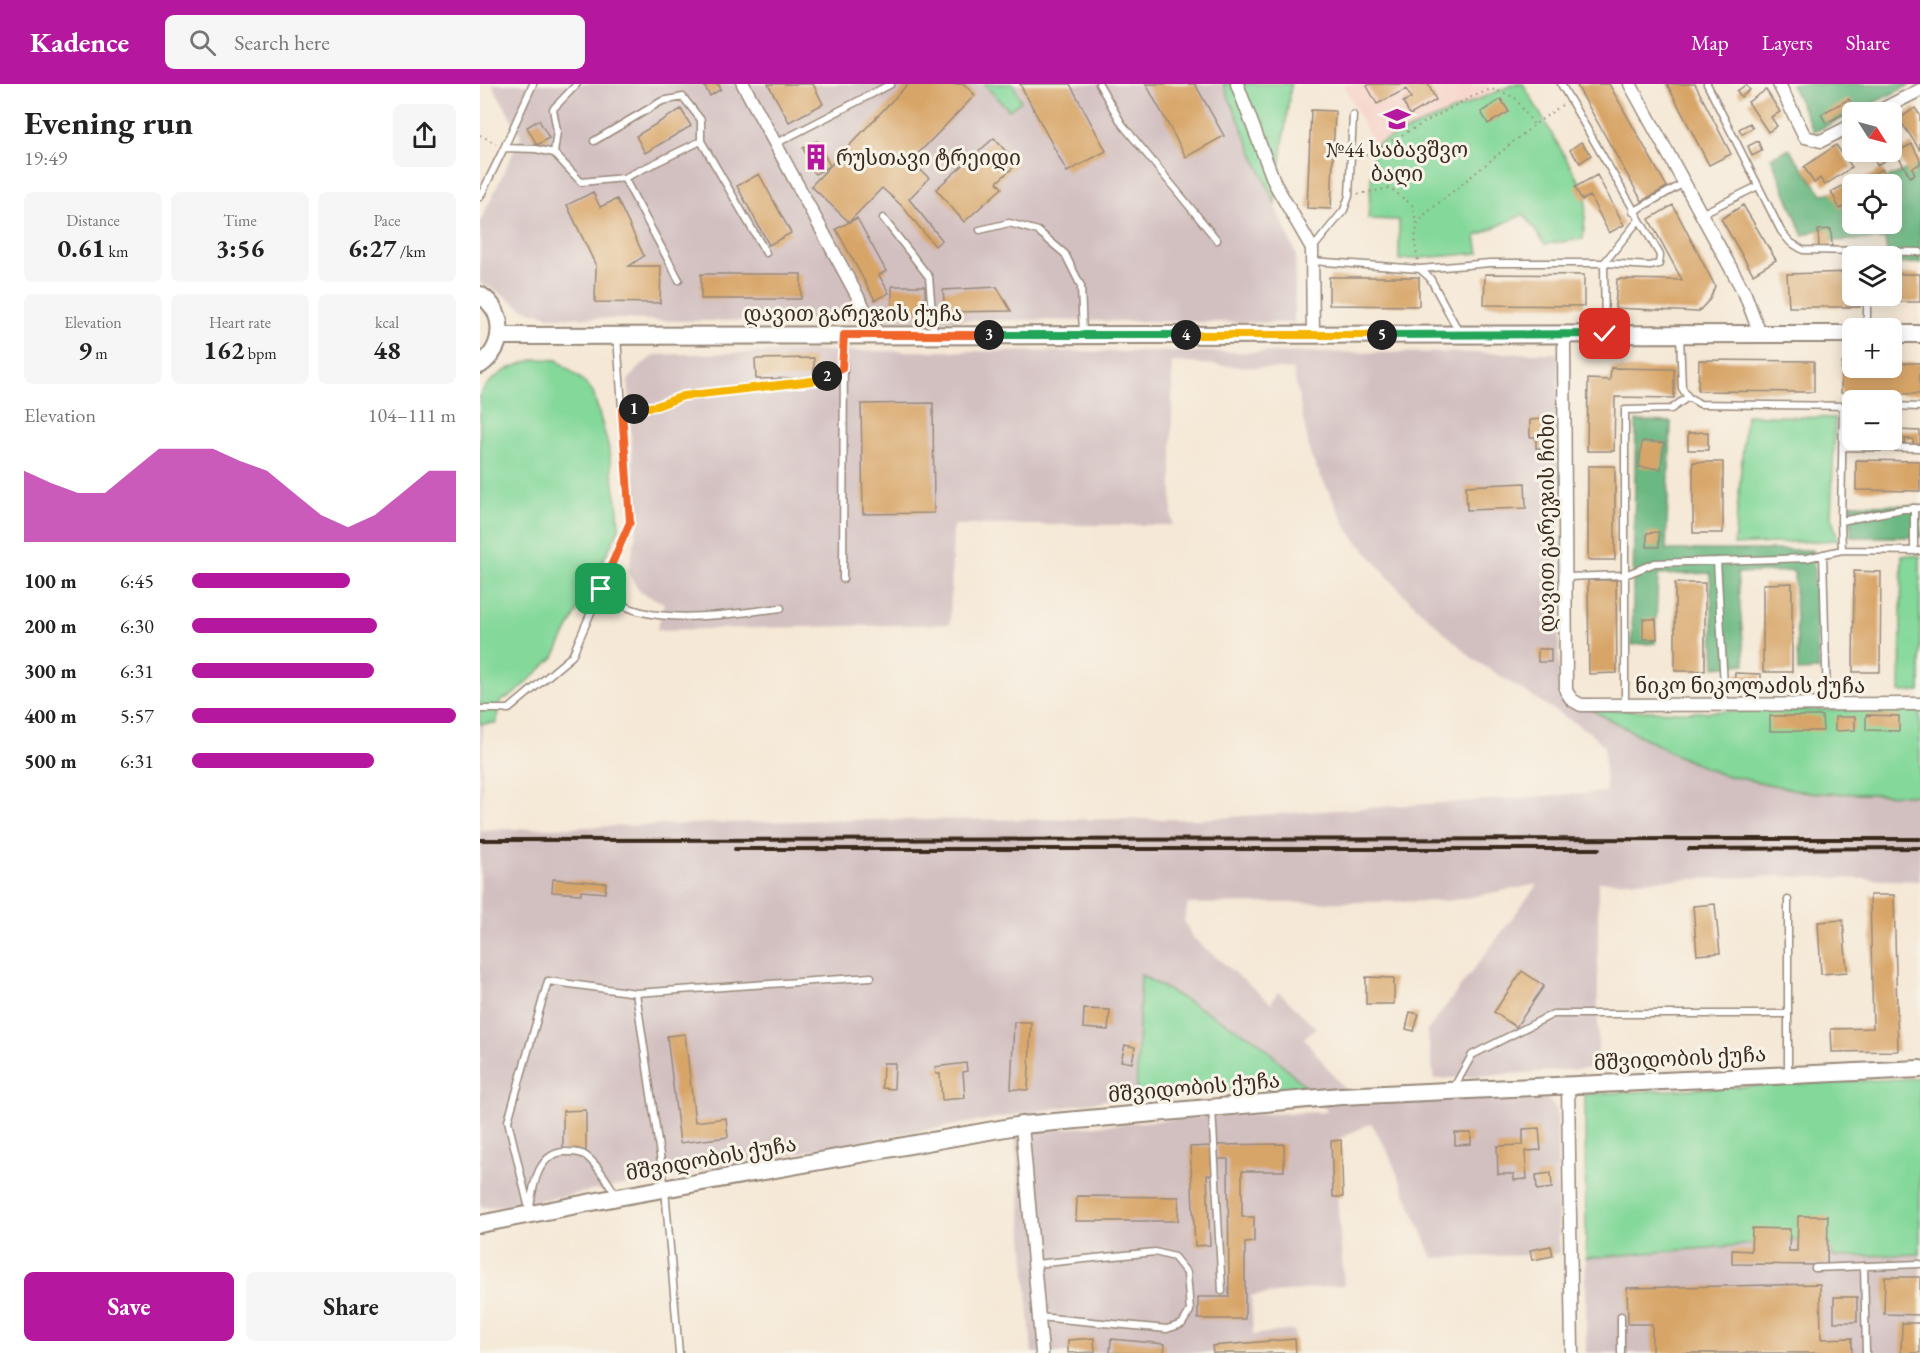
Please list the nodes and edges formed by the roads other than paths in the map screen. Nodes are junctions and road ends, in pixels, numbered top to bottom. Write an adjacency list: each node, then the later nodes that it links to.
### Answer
1 (533, 84): 18 (lane)
2 (577, 84): 19 (lane)
3 (743, 84): 17 (street)
4 (891, 84): 17 (lane)
5 (1099, 84): 29 (lane)
6 (1237, 84): 34 (street)
7 (1561, 84): 24 (lane)
8 (1630, 84): 21 (street)
9 (1707, 84): 22 (lane)
10 (1779, 84): 14 (street)
11 (1920, 90): 12 (street)
12 (1897, 102)
13 (1353, 115): 34 (lane)
14 (1842, 130)
15 (594, 141): 16 (lane)
16 (701, 141): 20 (lane); 32 (lane)
17 (775, 144): 53 (street)
18 (504, 148): 19 (lane); 23 (lane)
19 (554, 153): 20 (lane)
20 (624, 178): 37 (lane)
21 (1684, 183): 24 (lane); 25 (street)
22 (1758, 186): 25 (lane); 30 (lane)
23 (480, 197)
24 (1633, 212): 27 (lane)
25 (1701, 214): 42 (street)
26 (883, 218): 47 (lane)
27 (1638, 221): 35 (lane); 35 (lane)
28 (980, 230): 48 (lane)
29 (1217, 240)
30 (1842, 252)
31 (1920, 252): 33 (lane)
32 (766, 253)
33 (1902, 253)
34 (1312, 255): 36 (lane); 49 (street)
35 (1604, 263): 36 (lane); 40 (lane)
36 (1420, 269): 50 (lane)
37 (679, 280)
38 (480, 295): 51 (main road)
39 (1564, 334): 40 (main road, დავით გარეჯის ქუჩა); 50 (main road, დავით გარეჯის ქუჩა); 71 (street, დავით გარეჯის ჩიხი)
40 (1605, 334): 41 (main road, დავით გარეჯის ქუჩა)
41 (1680, 334): 42 (main road, დავით გარეჯის ქუჩა); 56 (lane)
42 (1760, 334): 43 (main road, დავით გარეჯის ქუჩა)
43 (1842, 334)
44 (1902, 334): 45 (main road)
45 (1920, 334)
46 (844, 335): 52 (main road, დავით გარეჯის ქუჩა); 53 (main road, დავით გარეჯის ქუჩა); 55 (lane)
47 (934, 335): 48 (main road, დავით გარეჯის ქუჩა); 53 (main road, დავით გარეჯის ქუჩა)
48 (1083, 335): 49 (main road, დავით გარეჯის ქუჩა)
49 (1313, 335): 50 (main road, დავით გარეჯის ქუჩა)
50 (1461, 335)
51 (501, 336): 52 (main road, დავით გარეჯის ქუჩა); 54 (main road)
52 (617, 336): 60 (lane)
53 (879, 336)
54 (480, 365)
55 (842, 369): 60 (lane); 72 (lane)
56 (1688, 398): 57 (lane); 70 (lane)
57 (1842, 406)
58 (1902, 406): 59 (lane)
59 (1920, 407)
60 (622, 411): 73 (lane)
61 (1842, 447): 65 (lane)
62 (1902, 448): 63 (lane)
63 (1920, 448)
64 (1917, 508): 65 (lane); 67 (lane)
65 (1841, 521): 66 (lane)
66 (1842, 550): 67 (lane); 68 (lane)
67 (1917, 551)
68 (1823, 554): 69 (lane); 75 (lane)
69 (1717, 561): 70 (lane); 79 (lane)
70 (1625, 575): 71 (lane); 78 (lane)
71 (1566, 577): 77 (street, დავით გარეჯის ჩიხი)
72 (843, 579)
73 (601, 589): 74 (lane); 80 (lane)
74 (781, 608)
75 (1827, 704): 76 (street, ნიკო ნიკოლაძის ქუჩა); 79 (street, ნიკო ნიკოლაძის ქუჩა)
76 (1920, 704)
77 (1581, 705): 78 (street, ნიკო ნიკოლაძის ქუჩა)
78 (1625, 705): 79 (street, ნიკო ნიკოლაძის ქუჩა)
79 (1725, 705)
80 (480, 709)
81 (1788, 900): 84 (lane)
82 (871, 977): 83 (lane)
83 (636, 993): 91 (lane); 93 (lane)
84 (1788, 1014): 86 (lane); 88 (lane)
85 (1920, 1069): 86 (main road, მშვიდობის ქუჩა)
86 (1788, 1076): 87 (main road, მშვიდობის ქუჩა)
87 (1568, 1086): 88 (main road, მშვიდობის ქუჩა); 104 (street)
88 (1452, 1091): 89 (main road, მშვიდობის ქუჩა)
89 (1212, 1107): 90 (main road, მშვიდობის ქუჩა); 99 (lane)
90 (1023, 1125): 91 (main road, მშვიდობის ქუჩა); 95 (street)
91 (665, 1189): 92 (main road, მშვიდობის ქუჩა); 102 (lane)
92 (618, 1197): 93 (main road, მშვიდობის ქუჩა); 93 (lane)
93 (530, 1214): 94 (main road, მშვიდობის ქუჩა)
94 (480, 1224)
95 (1035, 1264): 101 (street); 101 (lane)
96 (1920, 1264): 97 (lane)
97 (1864, 1266): 98 (lane); 106 (lane)
98 (1815, 1268)
99 (1222, 1291)
100 (1621, 1316): 105 (lane)
101 (1039, 1317): 103 (street)
102 (679, 1353)
103 (1042, 1353)
104 (1572, 1353)
105 (1621, 1353)
106 (1866, 1353)

